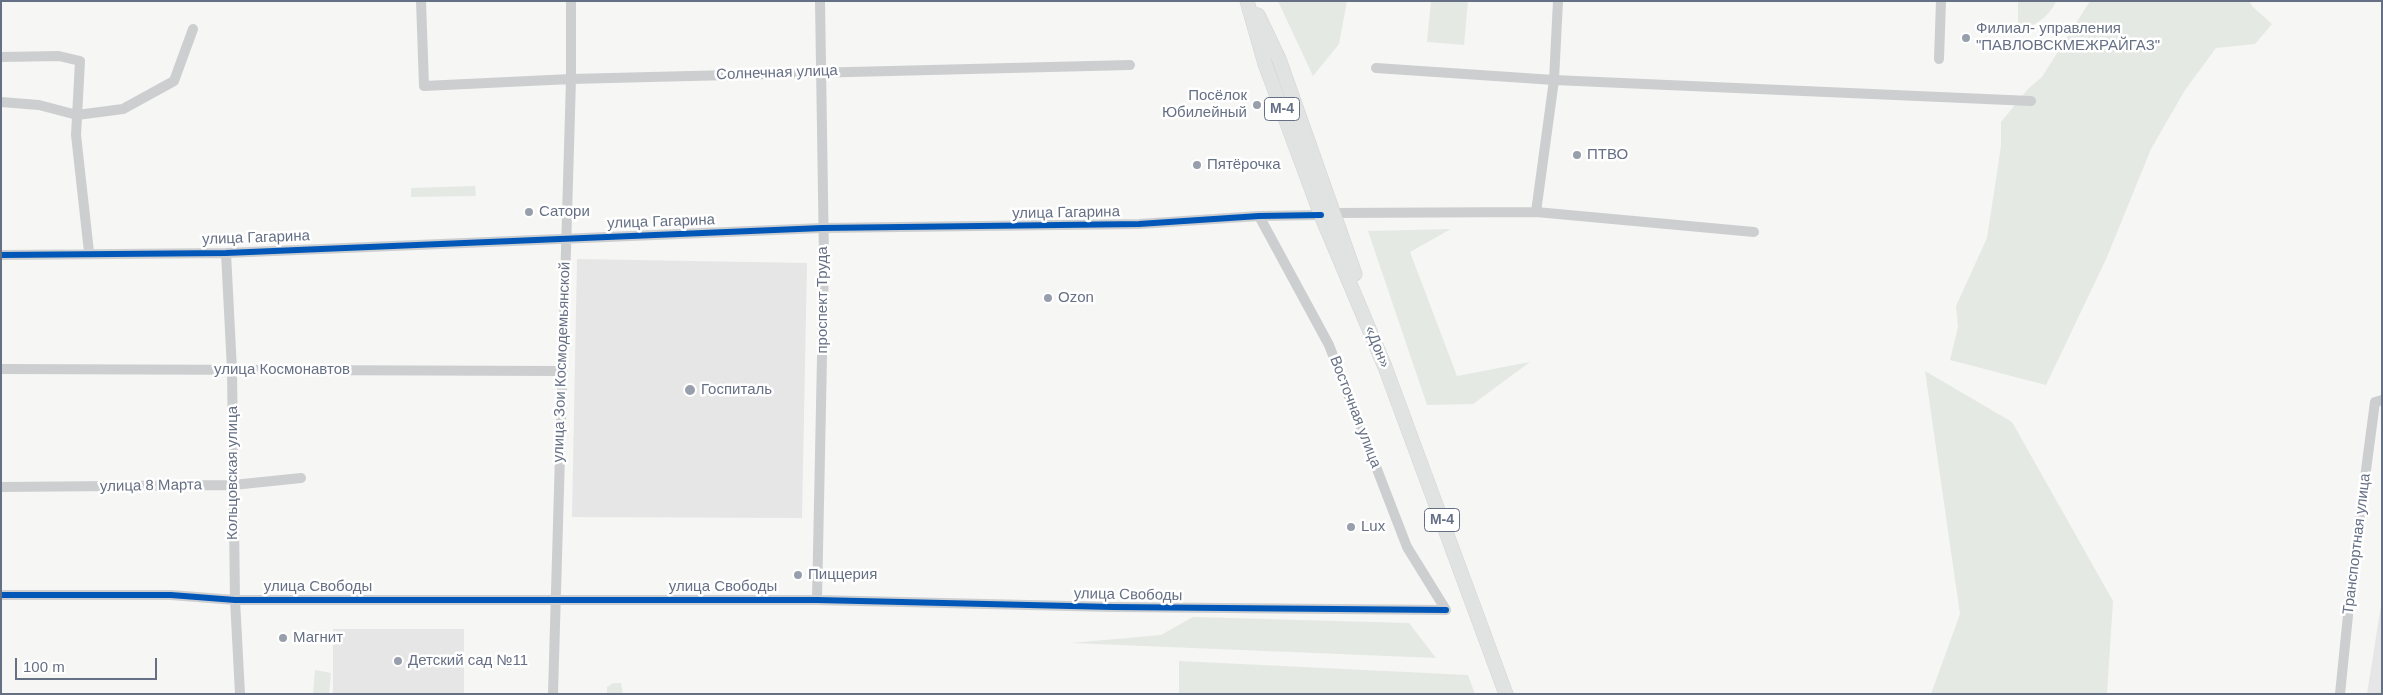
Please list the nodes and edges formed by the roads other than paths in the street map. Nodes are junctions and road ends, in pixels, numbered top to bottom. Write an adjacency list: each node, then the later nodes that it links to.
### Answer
1 (420, 1): 14 (street, Солнечная улица)
2 (571, 1): 14 (street, улица Зои Космодемьянской)
3 (820, 1): 13 (street, проспект Труда)
4 (1247, 1): 20 (main road, М-4)
5 (1252, 1): 20 (main road)
6 (1558, 1): 15 (street)
7 (1941, 1): 10 (street)
8 (193, 29): 18 (street)
9 (1, 57): 18 (street)
10 (1938, 59)
11 (1130, 65): 13 (street, Солнечная улица)
12 (1376, 68): 15 (street)
13 (821, 72): 14 (street, Солнечная улица); 22 (street, проспект Труда)
14 (572, 79): 24 (street, улица Зои Космодемьянской)
15 (1554, 80): 16 (street); 19 (street)
16 (2031, 101)
17 (1, 102): 18 (street)
18 (77, 115): 25 (street)
19 (1536, 212): 20 (street, улица Гагарина); 23 (street, улица Гагарина)
20 (1328, 214): 21 (street, улица Гагарина); 42 (main road, «Дон» / М-4)
21 (1259, 216): 22 (street, улица Гагарина); 39 (street, Восточная улица)
22 (822, 228): 24 (street, улица Гагарина); 38 (street, проспект Труда)
23 (1754, 232)
24 (566, 238): 26 (street, улица Гагарина); 30 (street, улица Зои Космодемьянской)
25 (88, 252): 26 (street, улица Гагарина); 27 (street, улица Гагарина)
26 (226, 253): 29 (street, Кольцовская улица)
27 (1, 254)
28 (1, 369): 29 (street, улица Космонавтов)
29 (232, 370): 30 (street, улица Космонавтов); 33 (street, Кольцовская улица)
30 (562, 371): 36 (street, улица Зои Космодемьянской)
31 (2382, 400): 43 (street, Транспортная улица)
32 (301, 478): 33 (street, улица 8 Марта)
33 (233, 485): 34 (street, улица 8 Марта); 37 (street, Кольцовская улица)
34 (1, 487)
35 (1, 595): 37 (street, улица Свободы)
36 (554, 599): 37 (street, улица Свободы); 38 (street, улица Свободы); 41 (street, улица Зои Космодемьянской)
37 (234, 600): 40 (street, Кольцовская улица)
38 (817, 600): 39 (street, улица Свободы)
39 (1446, 610)
40 (240, 694)
41 (552, 694)
42 (1506, 694)
43 (2340, 694)

